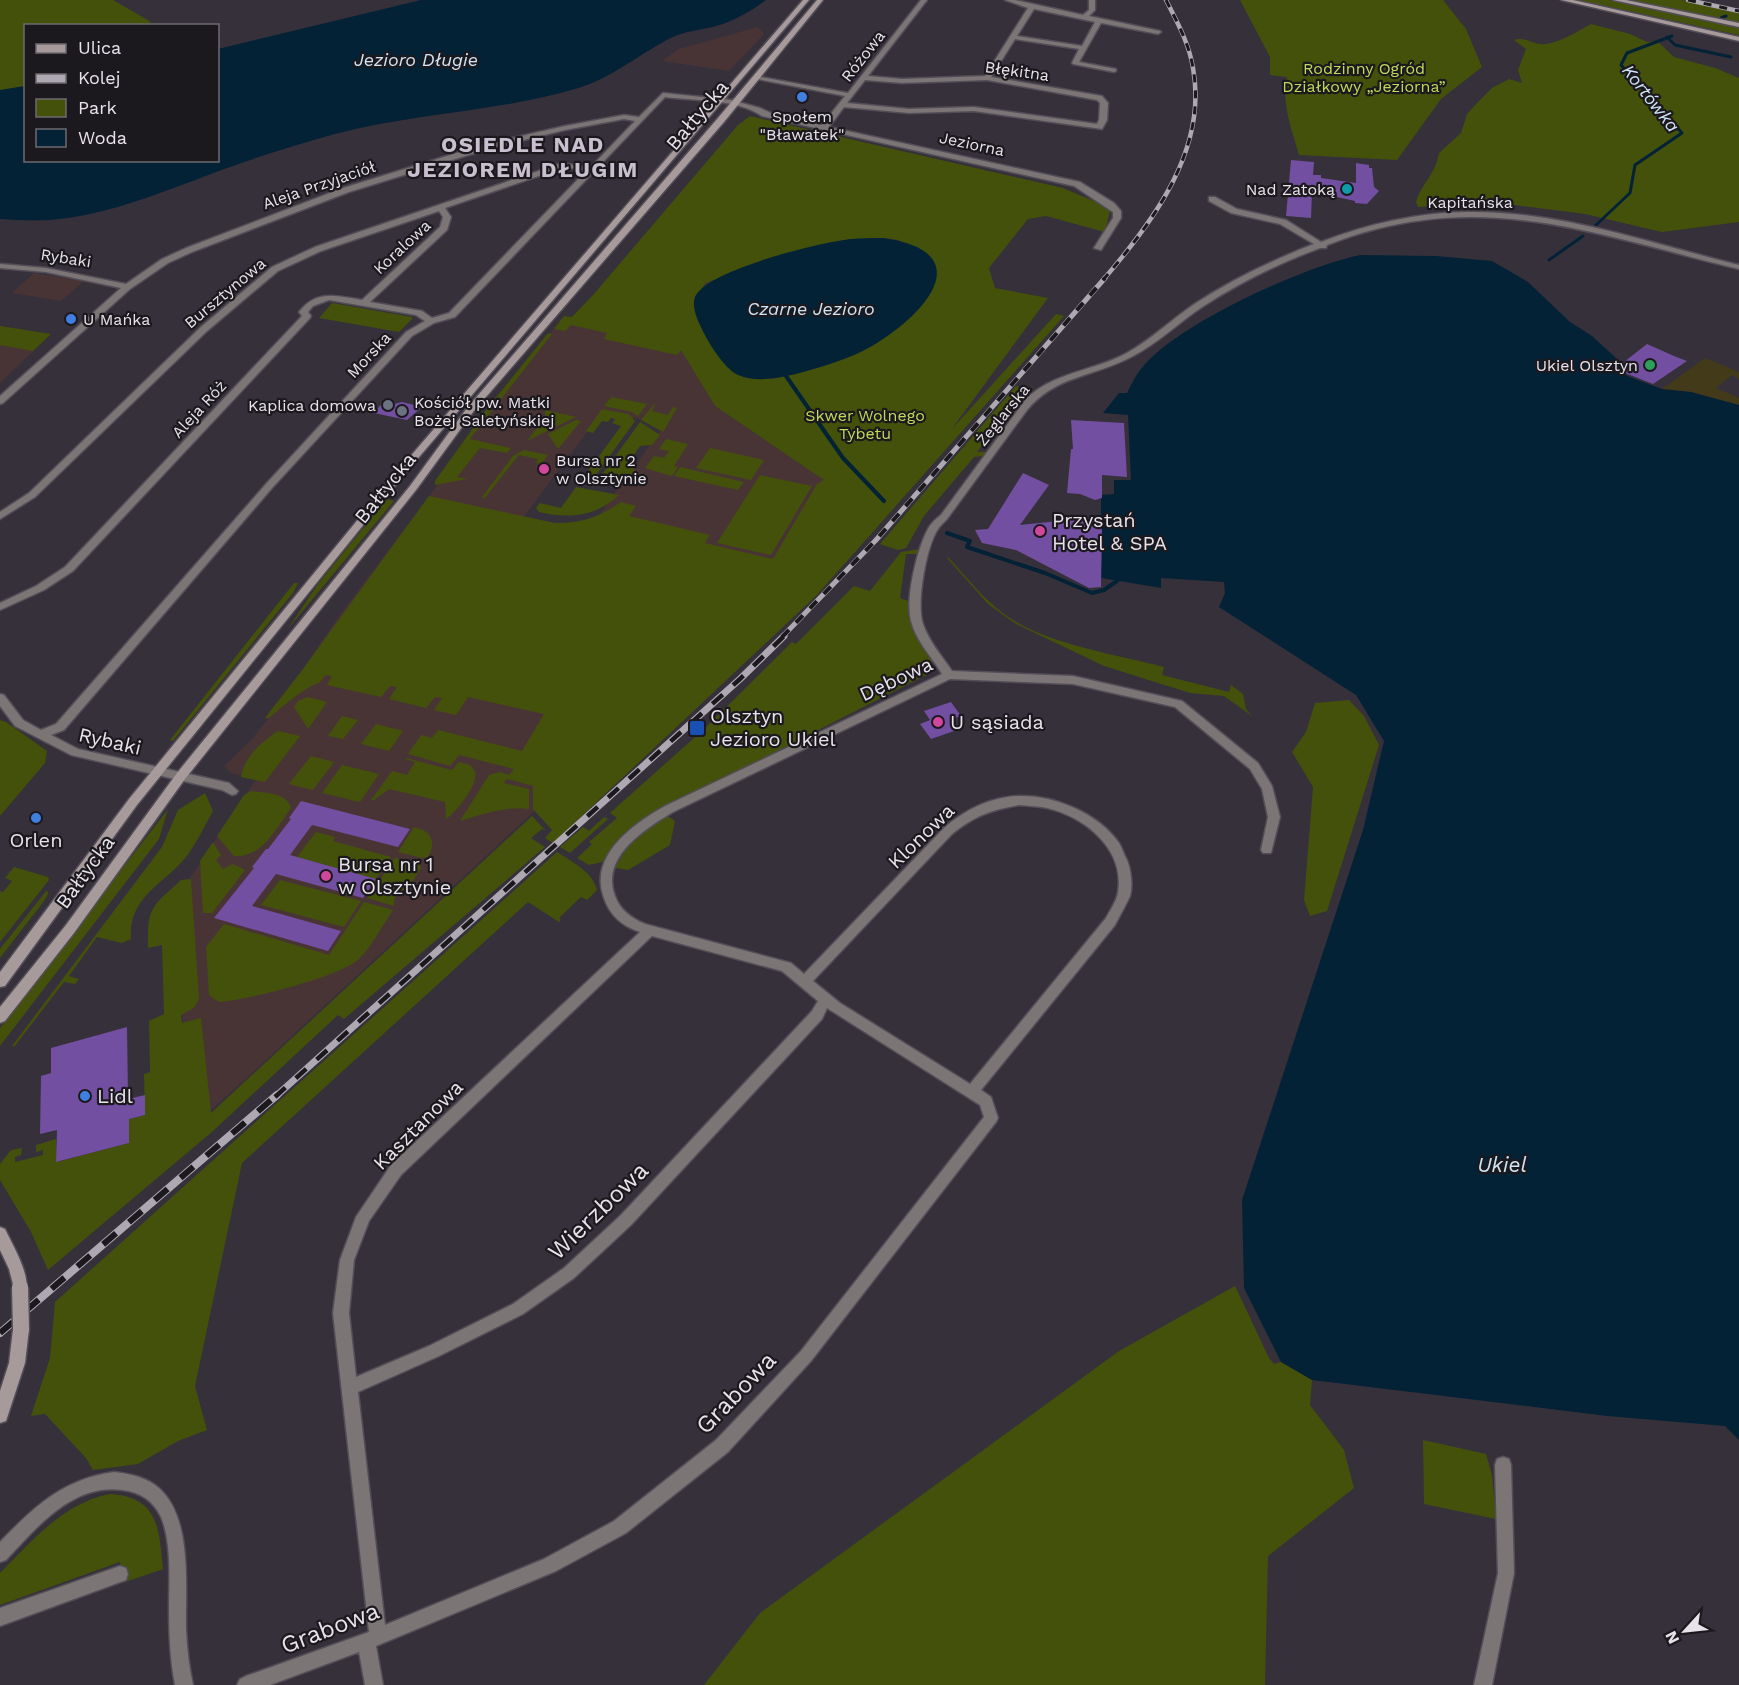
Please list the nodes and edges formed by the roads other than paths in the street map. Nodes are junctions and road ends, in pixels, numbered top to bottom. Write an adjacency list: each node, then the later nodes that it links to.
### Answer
1 (806, 0): 22 (main road, Bałtycka)
2 (820, 0): 18 (main road, Bałtycka)
3 (924, 0): 19 (street, Różowa)
4 (1008, 0): 9 (street)
5 (1044, 0): 9 (street)
6 (1092, 0): 10 (street)
7 (1564, 0): 15 (main road)
8 (1616, 0): 12 (main road)
9 (1035, 8): 10 (street); 14 (street)
10 (1085, 18): 11 (street)
11 (1100, 21): 13 (street); 16 (street)
12 (1739, 25)
13 (1158, 32)
14 (1013, 37): 16 (street); 20 (street)
15 (1739, 39)
16 (1084, 48): 17 (street)
17 (1114, 70)
18 (754, 78): 21 (street); 24 (main road, Bałtycka)
19 (864, 78): 20 (street, Błękitna); 21 (street, Różowa)
20 (987, 78): 23 (street, Błękitna)
21 (850, 95): 23 (street, Różowa)
22 (718, 103): 24 (street); 25 (street); 43 (main road, Bałtycka)
23 (844, 105): 26 (street, Różowa)
24 (732, 106): 26 (street, Jeziorna); 44 (main road, Bałtycka)
25 (641, 119): 27 (street, Morska); 34 (street, Aleja Przyjaciół)
26 (824, 128): 31 (street, Jeziorna)
27 (591, 170): 29 (street, Bursztynowa); 36 (street, Morska)
28 (1212, 199): 30 (street)
29 (440, 207): 35 (street, Koralowa); 38 (street, Bursztynowa)
30 (1323, 246): 33 (street, Kapitańska); 40 (street, Żeglarska)
31 (1098, 248)
32 (0, 266): 34 (street, Rybaki)
33 (1739, 267)
34 (127, 287): 37 (street, Aleja Przyjaciół)
35 (363, 303): 36 (street, Aleja Róż); 39 (street, Aleja Róż)
36 (431, 321): 42 (street, Morska)
37 (0, 401)
38 (0, 516)
39 (0, 607)
40 (949, 675): 46 (street, Dębowa); 47 (street, Dębowa)
41 (0, 698): 42 (street, Rybaki)
42 (39, 735): 43 (street, Rybaki)
43 (158, 771): 44 (street, Rybaki); 48 (main road, Bałtycka)
44 (181, 776): 45 (street, Rybaki); 51 (main road, Bałtycka)
45 (232, 792)
46 (1267, 850)
47 (650, 930): 49 (street); 54 (street, Kasztanowa)
48 (0, 982)
49 (804, 982): 50 (street); 52 (street, Klonowa)
50 (825, 1000): 52 (street, Grabowa); 54 (street, Wierzbowa)
51 (0, 1017)
52 (972, 1091): 60 (street, Grabowa)
53 (0, 1234): 55 (main road, bridge)
54 (350, 1387): 60 (street, Kasztanowa)
55 (0, 1415)
56 (1503, 1465): 64 (street)
57 (0, 1554): 61 (street)
58 (120, 1574): 59 (street)
59 (0, 1617)
60 (372, 1639): 62 (street, Grabowa); 63 (street, Kasztanowa)
61 (184, 1685)
62 (246, 1685)
63 (374, 1685)
64 (1483, 1685)

